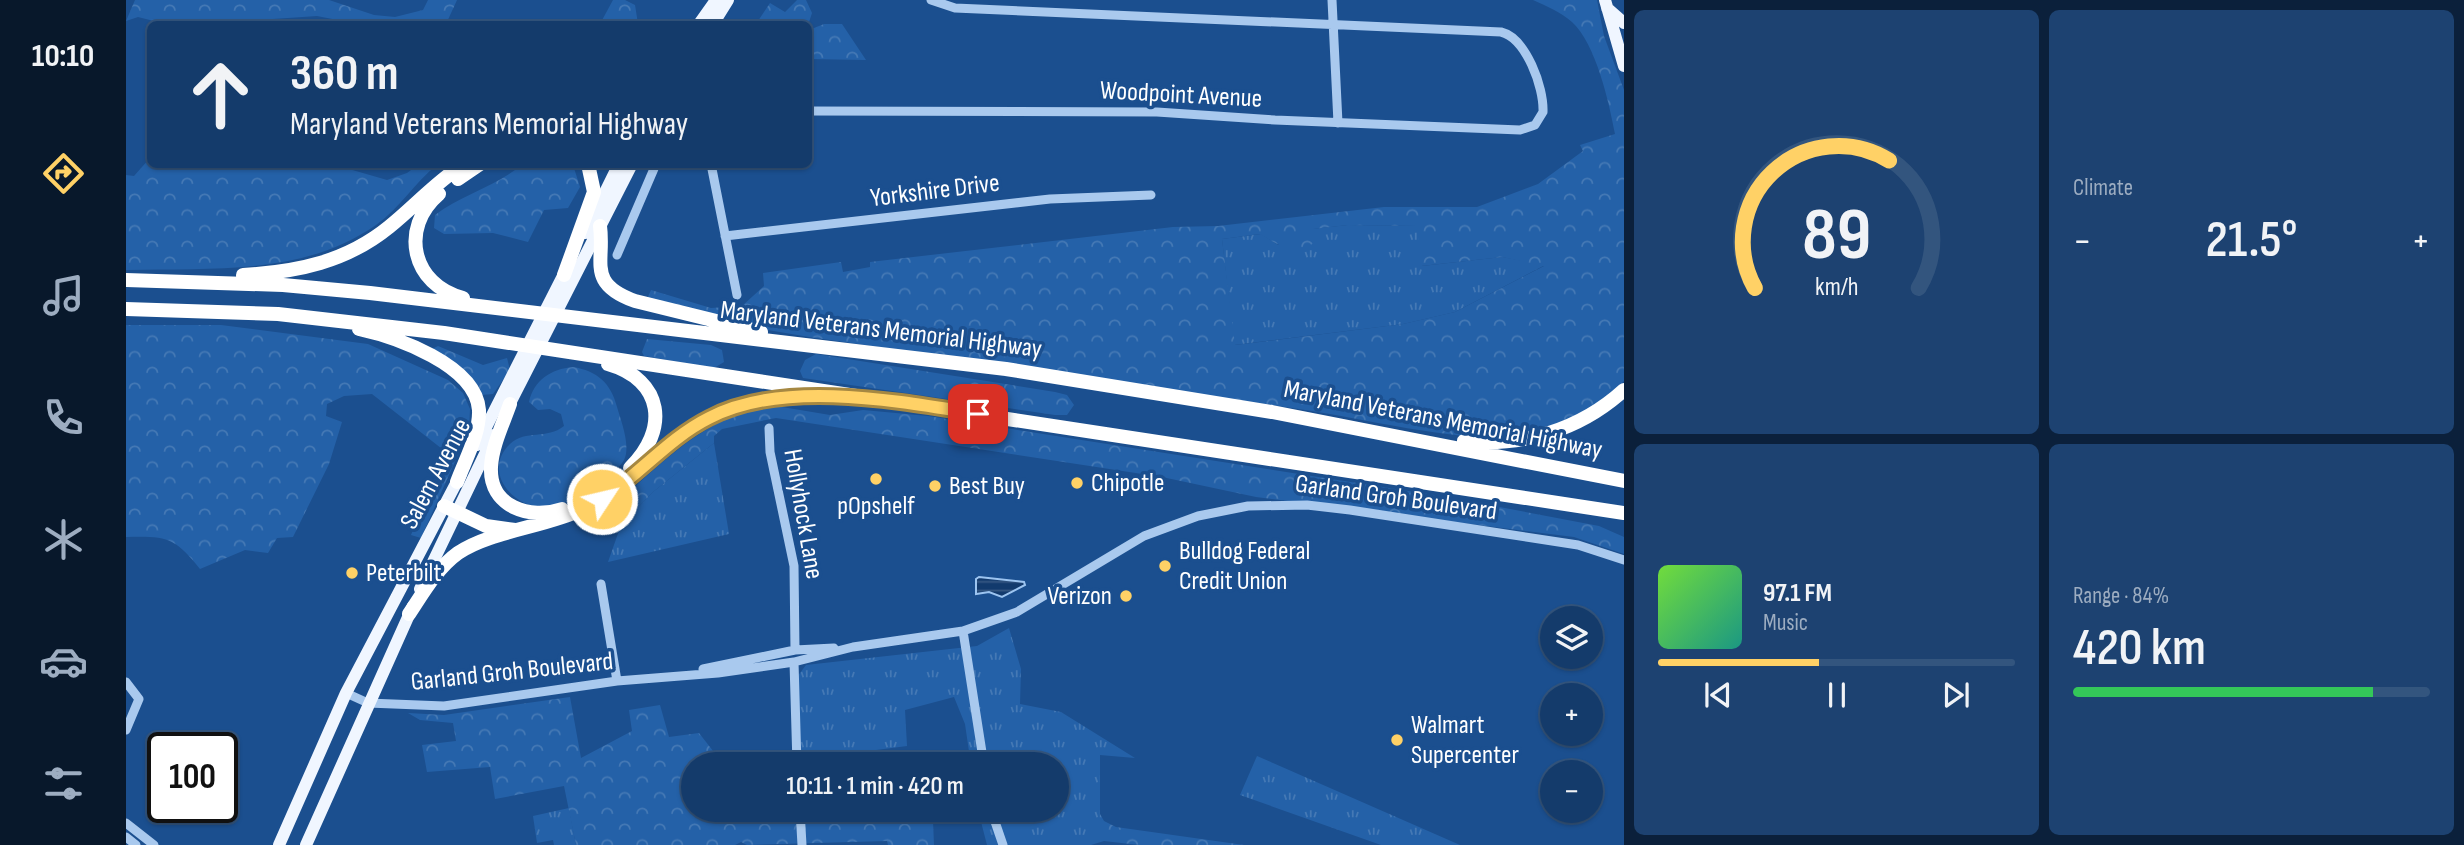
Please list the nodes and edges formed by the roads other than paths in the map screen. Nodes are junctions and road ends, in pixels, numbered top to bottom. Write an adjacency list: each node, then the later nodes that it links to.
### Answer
1 (716, 0): 6 (main road)
2 (728, 0): 7 (main road)
3 (931, 0): 9 (street)
4 (1332, 0): 9 (street)
5 (1606, 4): 8 (main road); 10 (main road)
6 (701, 21)
7 (715, 21)
8 (1624, 23)
9 (1333, 24): 12 (street); 12 (street, Woodpoint Avenue)
10 (1623, 55)
11 (812, 111): 12 (street, Woodpoint Avenue)
12 (1338, 123)
13 (459, 168): 26 (highway)
14 (474, 168): 30 (highway)
15 (589, 168): 24 (highway)
16 (617, 168): 24 (main road, Salem Avenue)
17 (630, 168): 21 (main road, Salem Avenue)
18 (654, 168): 23 (street)
19 (712, 168): 22 (street)
20 (1151, 195): 22 (street, Yorkshire Drive)
21 (600, 226): 28 (main road, Salem Avenue); 33 (highway)
22 (725, 236): 27 (street)
23 (617, 255)
24 (564, 275): 28 (main road, Salem Avenue)
25 (126, 280): 26 (highway, Maryland Veterans Memorial Highway)
26 (165, 280): 30 (highway, Maryland Veterans Memorial Highway)
27 (737, 295)
28 (558, 297): 34 (main road, Salem Avenue)
29 (126, 309): 31 (highway)
30 (533, 312): 33 (highway, Maryland Veterans Memorial Highway)
31 (278, 314): 32 (highway); 41 (highway)
32 (546, 347): 36 (highway); 37 (highway)
33 (841, 349): 39 (highway, Maryland Veterans Memorial Highway)
34 (525, 365): 36 (main road, Salem Avenue); 41 (main road, Salem Avenue)
35 (1624, 390): 39 (highway)
36 (510, 404): 43 (main road, Salem Avenue)
37 (923, 405): 42 (highway); 46 (highway)
38 (769, 428): 53 (street, Hollyhock Lane)
39 (1377, 431): 40 (highway, Maryland Veterans Memorial Highway)
40 (1624, 481)
41 (457, 482): 43 (main road, Salem Avenue)
42 (1528, 497): 44 (highway); 45 (highway)
43 (450, 509): 46 (highway); 49 (main road, Salem Avenue); 59 (main road, Salem Avenue)
44 (1624, 513)
45 (1624, 522)
46 (526, 530): 49 (highway)
47 (1624, 560): 50 (street, Garland Groh Boulevard)
48 (601, 584): 57 (street)
49 (408, 614): 60 (main road, Salem Avenue)
50 (963, 631): 51 (street, Garland Groh Boulevard); 63 (street)
51 (853, 648): 52 (street, Garland Groh Boulevard); 55 (street, Garland Groh Boulevard)
52 (828, 649): 53 (street, Garland Groh Boulevard); 55 (street)
53 (795, 650): 54 (street, Garland Groh Boulevard)
54 (744, 659): 55 (street); 56 (street, Garland Groh Boulevard)
55 (794, 662): 56 (street, Garland Groh Boulevard); 62 (street)
56 (684, 674): 57 (street, Garland Groh Boulevard)
57 (617, 681): 60 (street, Garland Groh Boulevard)
58 (126, 682): 61 (street)
59 (346, 692): 60 (street, Garland Groh Boulevard); 70 (main road, Salem Avenue)
60 (368, 703): 71 (main road, Salem Avenue)
61 (126, 730)
62 (797, 752)
63 (982, 752)
64 (801, 822): 72 (street)
65 (995, 822): 73 (street)
66 (126, 823): 68 (street)
67 (126, 837): 68 (street)
68 (140, 843): 69 (street)
69 (154, 845)
70 (279, 845)
71 (306, 845)
72 (802, 845)
73 (1003, 845)

